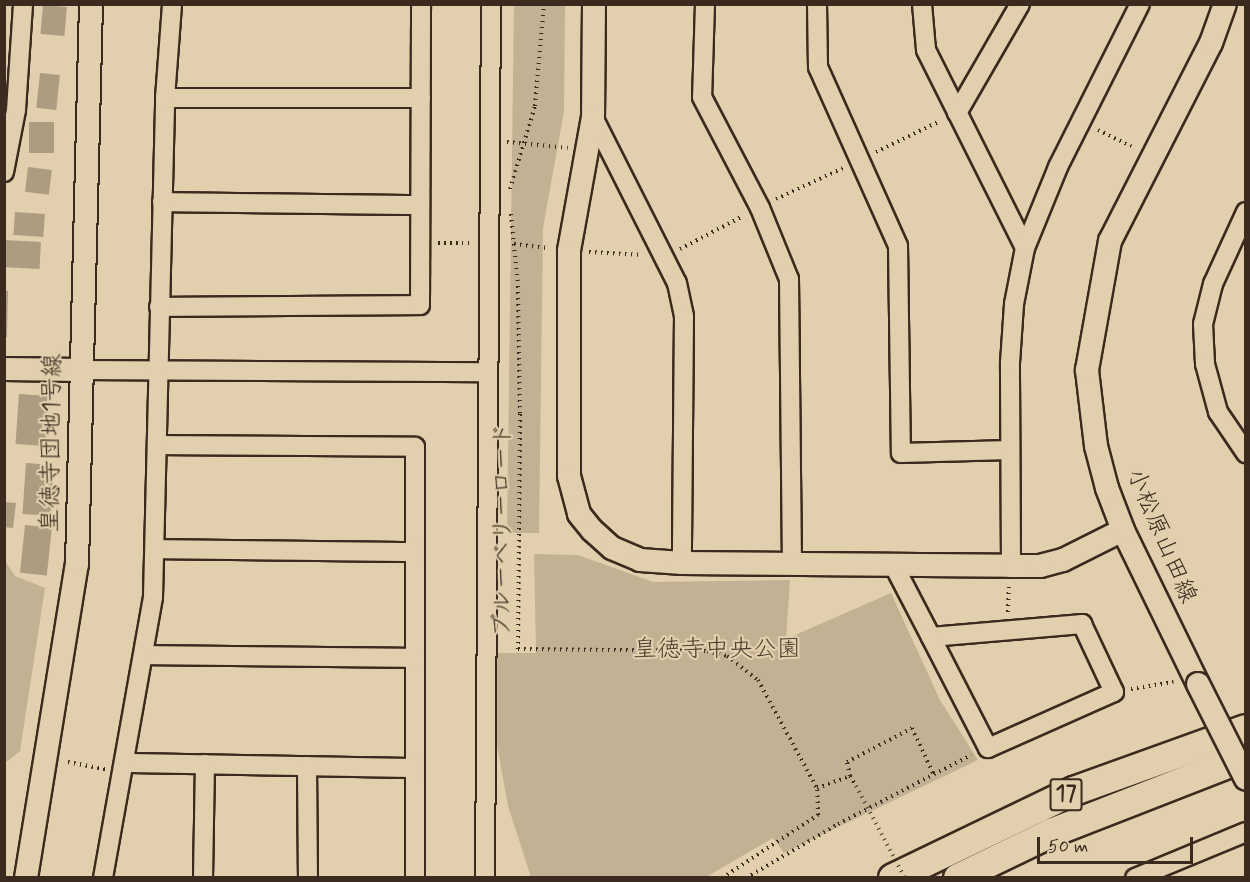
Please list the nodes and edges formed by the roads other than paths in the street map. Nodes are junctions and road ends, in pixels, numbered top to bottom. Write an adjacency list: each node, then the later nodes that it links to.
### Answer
1 (22, 4): 17 (street)
2 (91, 4): 24 (street, 皇徳寺団地1号線)
3 (172, 4): 13 (street)
4 (421, 4): 14 (street)
5 (491, 4): 26 (street)
6 (594, 4): 16 (street)
7 (705, 4): 34 (street)
8 (817, 4): 28 (street)
9 (922, 4): 15 (street)
10 (1020, 4): 15 (street)
11 (1140, 4): 21 (street)
12 (1225, 4): 30 (street, 小松原山田線)
13 (165, 98): 14 (street); 18 (street)
14 (421, 98): 19 (street)
15 (957, 113): 21 (street)
16 (593, 117): 33 (street); 33 (street)
17 (4, 172)
18 (162, 202): 19 (street); 22 (street)
19 (420, 205): 22 (street)
20 (1245, 212): 29 (street)
21 (1025, 248): 28 (street)
22 (159, 307): 25 (street)
23 (4, 369): 24 (street)
24 (80, 370): 25 (street); 48 (street, 皇徳寺団地1号線)
25 (157, 371): 26 (street); 27 (street)
26 (487, 372): 53 (street)
27 (157, 445): 31 (street); 32 (street)
28 (1010, 450): 36 (street)
29 (1245, 453)
30 (1123, 530): 36 (street); 46 (street, 小松原山田線, bridge)
31 (155, 549): 32 (street); 38 (street)
32 (415, 552): 39 (street)
33 (682, 563): 34 (street)
34 (792, 563): 35 (street)
35 (893, 564): 36 (street); 37 (street)
36 (1010, 571)
37 (931, 637): 37 (street)
38 (145, 656): 39 (street); 44 (street)
39 (415, 658): 45 (street)
40 (1245, 729): 54 (main road, 17)
41 (1245, 757): 55 (main road, 17)
42 (205, 764): 43 (street); 44 (street); 50 (street)
43 (307, 766): 45 (street); 51 (street)
44 (124, 768): 49 (street)
45 (415, 768): 52 (street)
46 (1245, 779)
47 (1245, 832): 56 (street)
48 (26, 878)
49 (103, 878)
50 (203, 878)
51 (308, 878)
52 (414, 878)
53 (485, 878)
54 (893, 878)
55 (958, 878)
56 (1135, 878)

